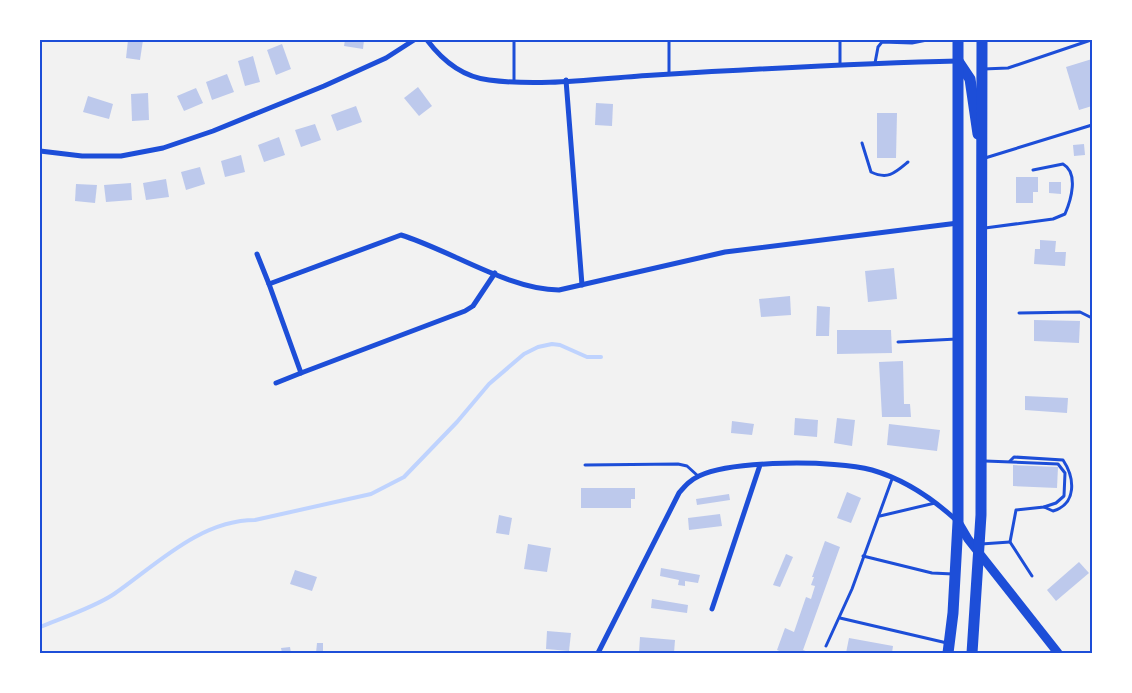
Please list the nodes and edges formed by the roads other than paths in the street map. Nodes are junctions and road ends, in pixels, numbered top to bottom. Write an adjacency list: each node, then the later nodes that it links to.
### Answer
1 (160, 40): 2 (lane)
2 (176, 40)
3 (414, 40): 23 (street)
4 (427, 40): 19 (street)
5 (514, 40): 19 (lane)
6 (669, 40): 17 (lane)
7 (840, 40): 15 (lane)
8 (927, 40): 12 (lane)
9 (958, 40): 13 (main road)
10 (982, 40): 16 (main road)
11 (1091, 40): 16 (lane)
12 (882, 41): 14 (lane)
13 (958, 61): 14 (street); 21 (main road); 27 (main road)
14 (875, 63): 15 (street)
15 (840, 64): 17 (street)
16 (982, 69): 21 (main road)
17 (668, 74): 18 (street)
18 (566, 80): 19 (street); 32 (street)
19 (514, 81)
20 (1092, 125): 24 (lane)
21 (982, 142): 24 (main road)
22 (862, 143): 25 (lane)
23 (40, 151)
24 (982, 158): 28 (main road)
25 (908, 162)
26 (1033, 170): 28 (lane)
27 (958, 222): 32 (street); 35 (main road)
28 (982, 228): 39 (main road)
29 (257, 254): 31 (street)
30 (495, 273): 31 (street); 32 (street); 37 (street)
31 (269, 284): 37 (street)
32 (582, 285)
33 (1019, 313): 34 (lane)
34 (1092, 318)
35 (960, 339): 36 (lane); 48 (main road)
36 (898, 342)
37 (301, 373): 38 (street)
38 (276, 383)
39 (982, 461): 40 (lane); 50 (main road)
40 (1009, 462): 46 (lane); 46 (lane)
41 (585, 464): 43 (lane)
42 (760, 465): 43 (street); 44 (street); 54 (street)
43 (698, 477): 58 (street)
44 (892, 479): 45 (street); 47 (lane)
45 (937, 502): 47 (lane); 48 (street)
46 (1044, 507): 49 (lane)
47 (880, 516): 51 (lane)
48 (958, 522): 50 (street); 52 (main road)
49 (1010, 542): 50 (lane); 53 (lane)
50 (979, 549): 59 (main road); 60 (street)
51 (863, 556): 52 (lane); 55 (lane)
52 (956, 574): 57 (main road)
53 (1032, 576)
54 (712, 609)
55 (840, 618): 56 (lane); 57 (lane)
56 (826, 646)
57 (948, 648)
58 (598, 653)
59 (972, 653)
60 (1058, 653)

